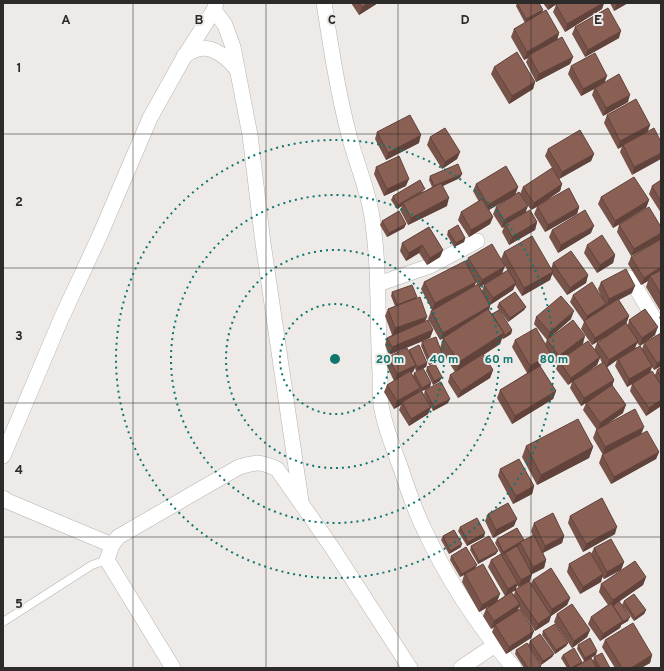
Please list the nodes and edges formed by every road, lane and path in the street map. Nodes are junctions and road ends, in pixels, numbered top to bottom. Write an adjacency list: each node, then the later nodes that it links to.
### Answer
1 (324, 3): 7 (street)
2 (215, 6): 3 (street); 4 (street)
3 (184, 57): 4 (street); 9 (street)
4 (238, 72): 11 (street)
5 (477, 241): 7 (street)
6 (630, 278): 8 (street)
7 (378, 284): 15 (street)
8 (661, 330)
9 (3, 456)
10 (3, 498): 12 (street)
11 (301, 503): 12 (street); 17 (street)
12 (112, 545): 13 (street)
13 (107, 560): 14 (lane); 16 (street)
14 (3, 622)
15 (495, 645): 18 (street); 19 (street)
16 (173, 668)
17 (410, 668)
18 (461, 668)
19 (514, 668)

